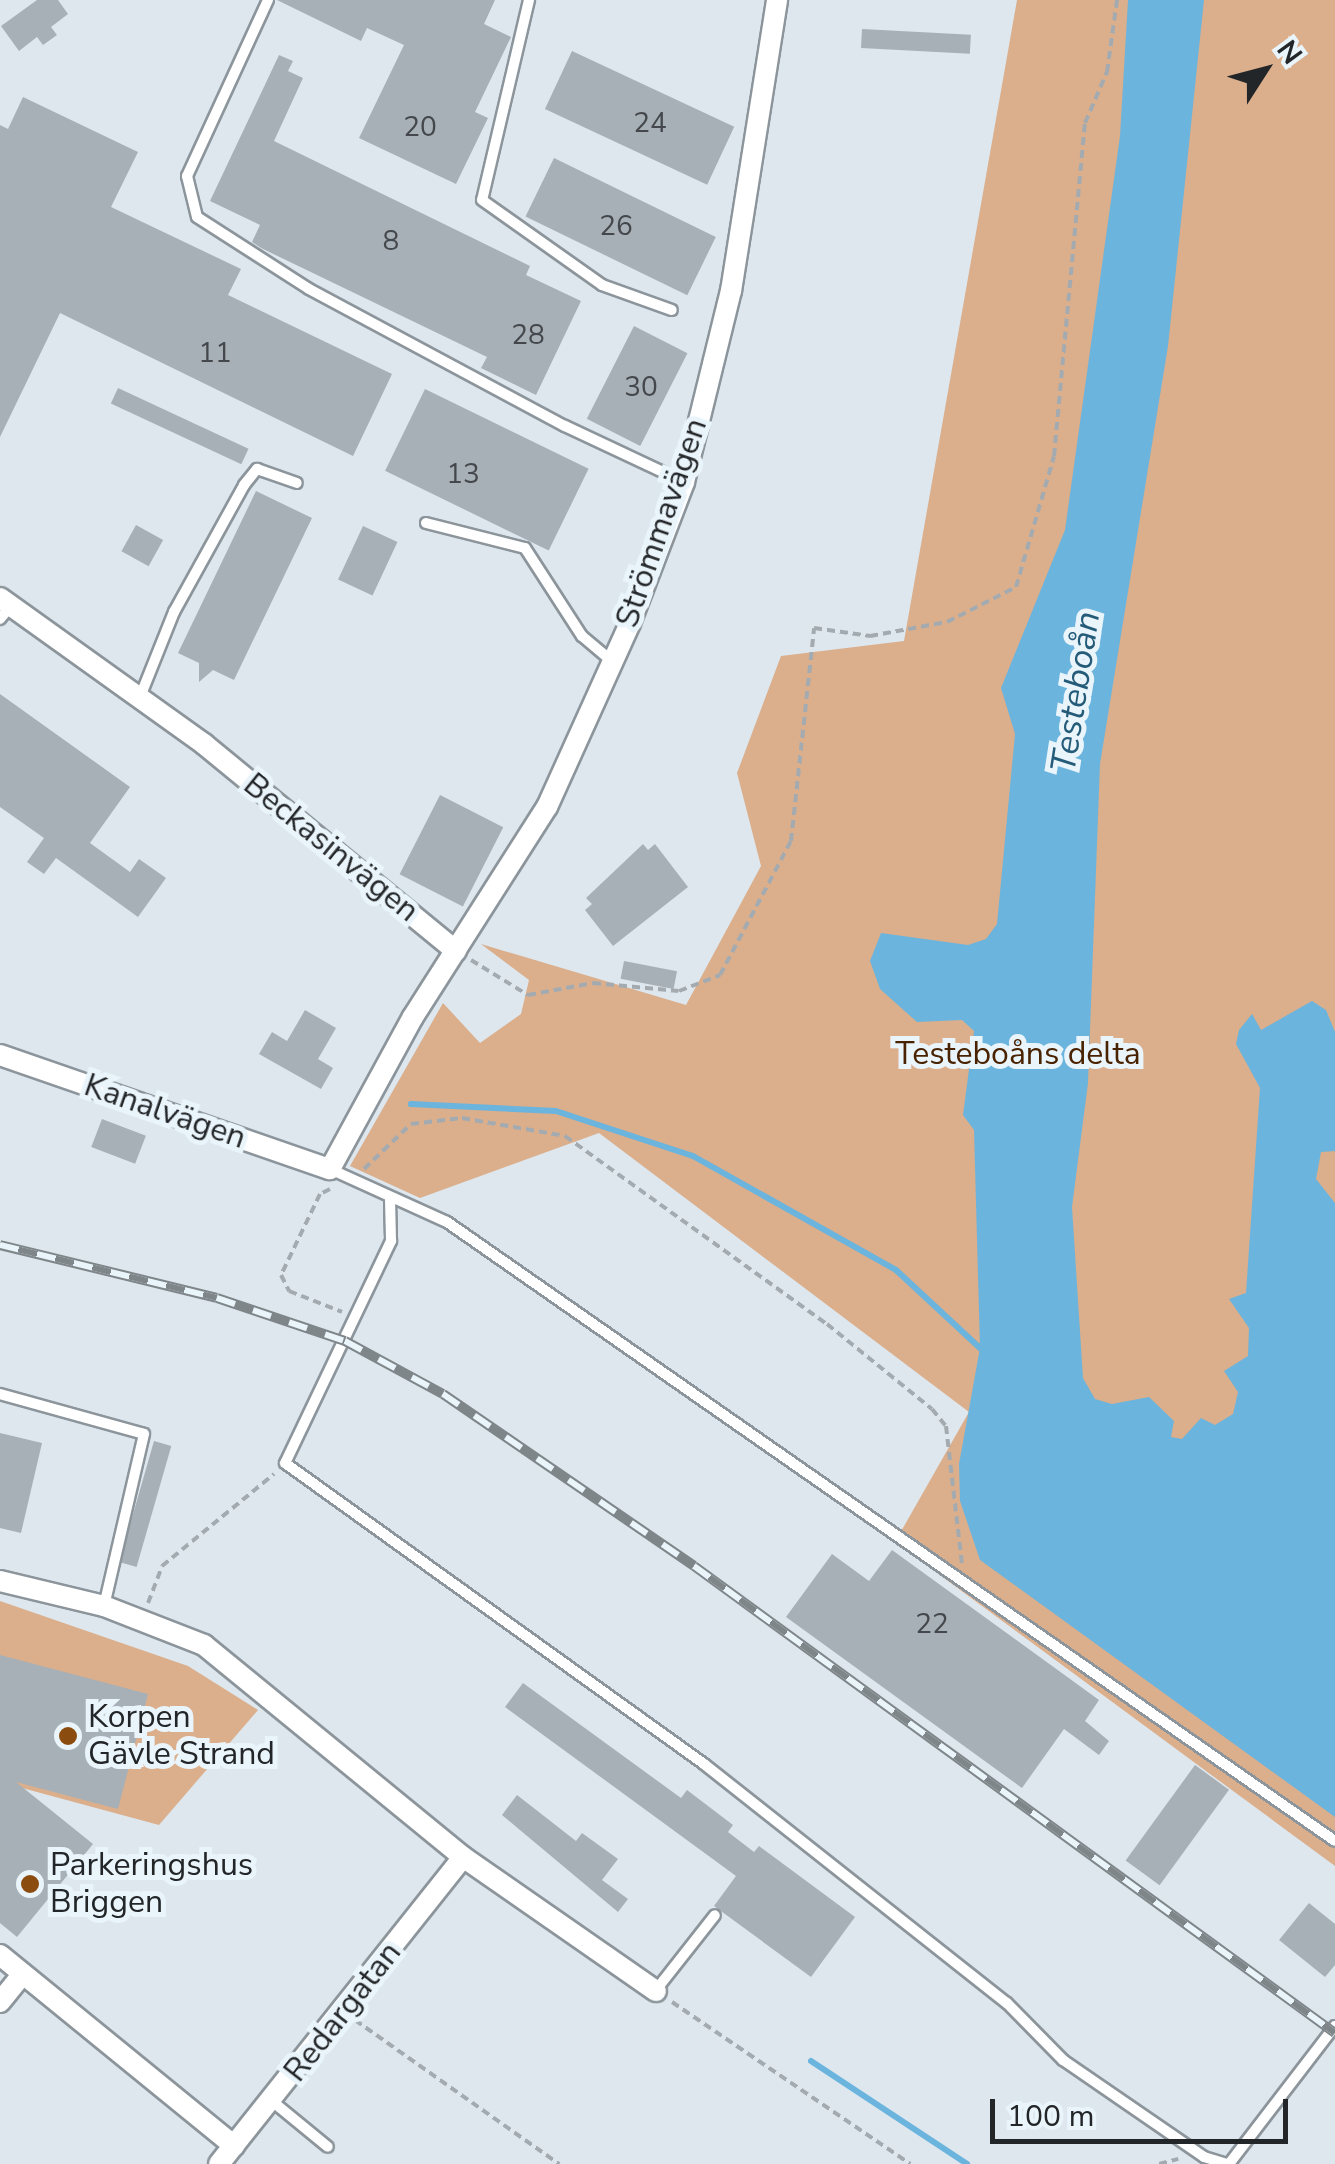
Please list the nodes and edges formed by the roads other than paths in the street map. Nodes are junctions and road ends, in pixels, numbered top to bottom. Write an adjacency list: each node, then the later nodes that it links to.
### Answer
1 (268, 0): 5 (lane)
2 (529, 0): 4 (lane)
3 (777, 0): 5 (street, Strömmavägen)
4 (672, 310)
5 (684, 482): 9 (street, Strömmavägen)
6 (296, 483): 10 (lane)
7 (426, 523): 9 (lane)
8 (4, 608): 10 (street, Beckasinvägen)
9 (613, 662): 11 (street, Strömmavägen)
10 (139, 698): 11 (street, Beckasinvägen)
11 (456, 951): 13 (street)
12 (0, 1055): 13 (street, Kanalvägen)
13 (330, 1168): 14 (lane)
14 (390, 1199): 18 (lane); 30 (lane)
15 (0, 1394): 17 (lane)
16 (0, 1582): 17 (street)
17 (104, 1606): 19 (street)
18 (1335, 1840)
19 (463, 1857): 23 (street); 26 (street, Redargatan)
20 (715, 1915): 23 (lane)
21 (0, 1955): 22 (street)
22 (23, 1974): 24 (street); 27 (street)
23 (656, 1991)
24 (0, 2002)
25 (1335, 2026): 30 (lane)
26 (272, 2102): 27 (street, Redargatan); 28 (lane)
27 (234, 2146): 29 (street, Redargatan)
28 (328, 2148)
29 (219, 2164)
30 (1228, 2164)

